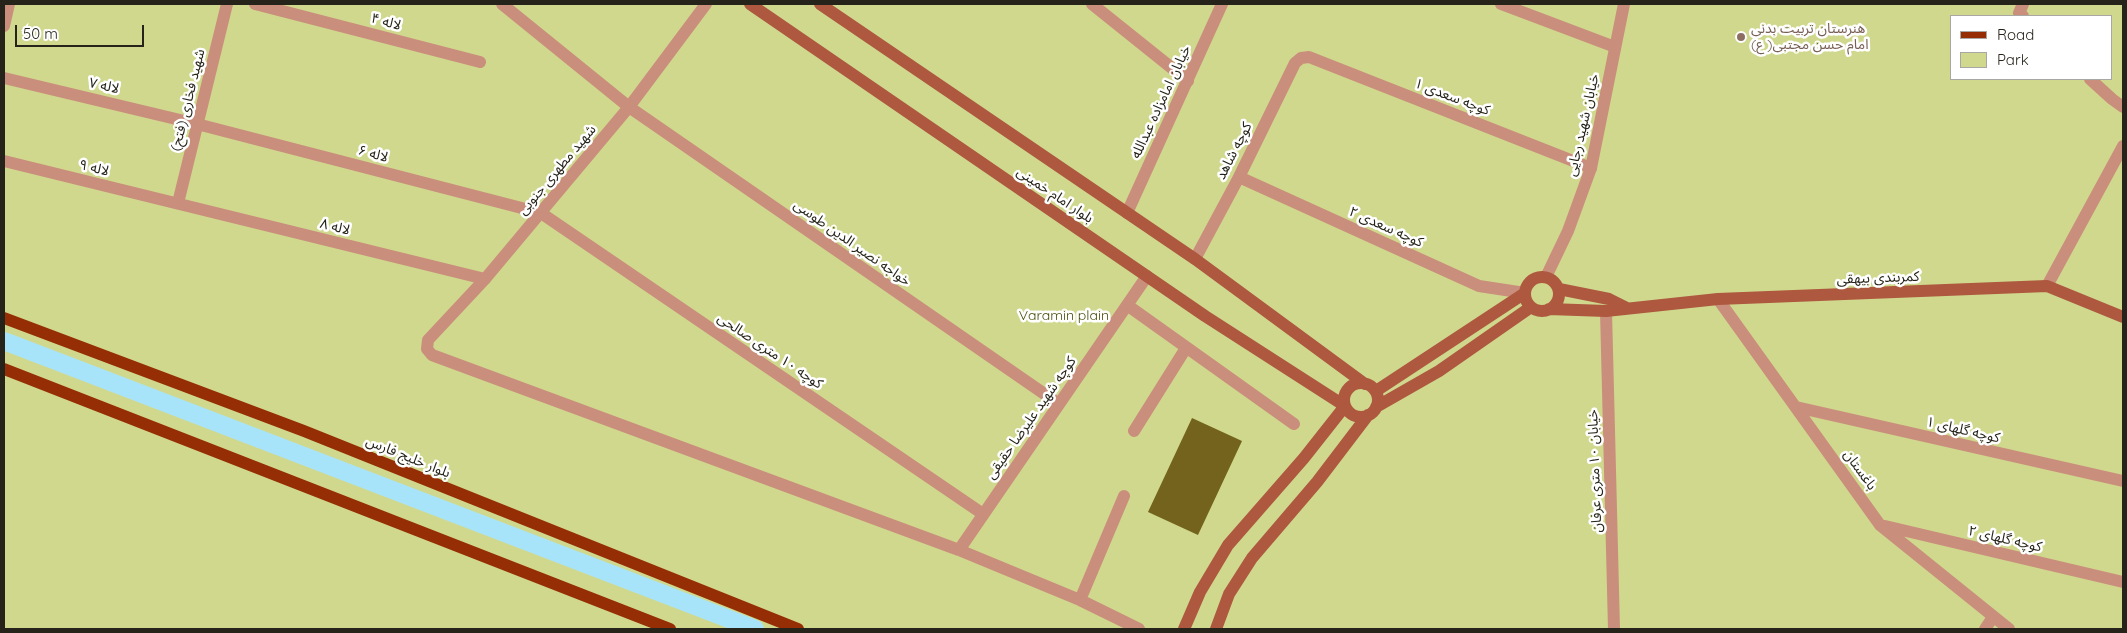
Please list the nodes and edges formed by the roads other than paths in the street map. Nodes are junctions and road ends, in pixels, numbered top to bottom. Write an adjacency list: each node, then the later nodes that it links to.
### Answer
1 (9, 4): 12 (street)
2 (227, 4): 21 (street, شهید فخاری (فتح))
3 (255, 4): 15 (street, لاله ۴)
4 (502, 4): 19 (street, خواجه نصیر الدین طوسی)
5 (706, 4): 19 (street, شهید مطهری جنوبی)
6 (750, 4): 30 (main road, بلوار امام خمینی)
7 (820, 4): 28 (main road, بلوار امام خمینی)
8 (1092, 4): 18 (street)
9 (1222, 4): 18 (street, خیابان امامزاده عبدالله)
10 (1501, 4): 13 (street)
11 (1624, 4): 13 (street, خیابان شهید رجایی)
12 (4, 26)
13 (1615, 47): 24 (street, خیابان شهید رجایی)
14 (1301, 58): 24 (street, کوچه سعدی ۱); 25 (street, کوچه شاهد)
15 (480, 62)
16 (4, 78): 21 (street, لاله ۷)
17 (2091, 80): 20 (street)
18 (1188, 81): 28 (street, خیابان امامزاده عبدالله)
19 (629, 107): 27 (street, شهید مطهری جنوبی); 47 (street, خواجه نصیر الدین طوسی)
20 (2123, 107)
21 (197, 124): 26 (street, شهید فخاری (فتح)); 27 (street, لاله ۶)
22 (2123, 146): 33 (street)
23 (4, 161): 26 (street, لاله ۹)
24 (1591, 168): 31 (street, خیابان شهید رجایی)
25 (1239, 177): 29 (street, کوچه شاهد); 35 (street, کوچه سعدی ۲)
26 (178, 203): 32 (street, لاله ۸)
27 (540, 213): 32 (street, شهید مطهری جنوبی); 55 (street, کوچه ۱۰ متری صالحی)
28 (1127, 213): 29 (main road, بلوار امام خمینی)
29 (1194, 259): 46 (main road, بلوار امام خمینی)
30 (1147, 276): 37 (street, کوچه شهید علیرضا حقیقی); 48 (main road, بلوار امام خمینی)
31 (1546, 277): 34 (main road); 35 (main road)
32 (486, 279): 57 (street, شهید مطهری جنوبی)
33 (2047, 286): 36 (main road, کمربندی بیهقی); 42 (main road, کمربندی بیهقی)
34 (1559, 289): 39 (main road); 40 (main road)
35 (1525, 293): 38 (main road); 46 (main road)
36 (1718, 299): 39 (main road, کمربندی بیهقی); 49 (street, باغستان)
37 (1128, 304): 44 (street); 47 (street, کوچه شهید علیرضا حقیقی)
38 (1531, 307): 40 (main road); 50 (main road)
39 (1627, 308): 41 (main road, کمربندی بیهقی)
40 (1549, 309): 41 (main road, کمربندی بیهقی)
41 (1606, 311): 66 (street, خیابان ۱۰ متری عرفان)
42 (2123, 317)
43 (4, 318): 62 (main road, بلوار خلیج فارس)
44 (1186, 348): 51 (street); 52 (street)
45 (4, 369): 61 (main road)
46 (1370, 387): 48 (main road); 50 (main road)
47 (1058, 404): 55 (street, کوچه شهید علیرضا حقیقی)
48 (1345, 406): 50 (main road); 64 (main road)
49 (1796, 407): 53 (street, کوچه گلهای ۱); 56 (street, باغستان)
50 (1372, 411): 65 (main road)
51 (1294, 424)
52 (1134, 431)
53 (2123, 481)
54 (1124, 496): 59 (street)
55 (983, 514): 57 (street, کوچه شهید علیرضا حقیقی)
56 (1880, 525): 58 (street, کوچه گلهای ۲); 60 (street, باغستان)
57 (959, 550): 59 (street)
58 (2123, 582)
59 (1080, 600): 63 (street)
60 (1993, 617): 67 (street); 68 (street, باغستان)
61 (670, 629)
62 (798, 629)
63 (1139, 629)
64 (1184, 629)
65 (1216, 629)
66 (1614, 629)
67 (1985, 629)
68 (2008, 629)

